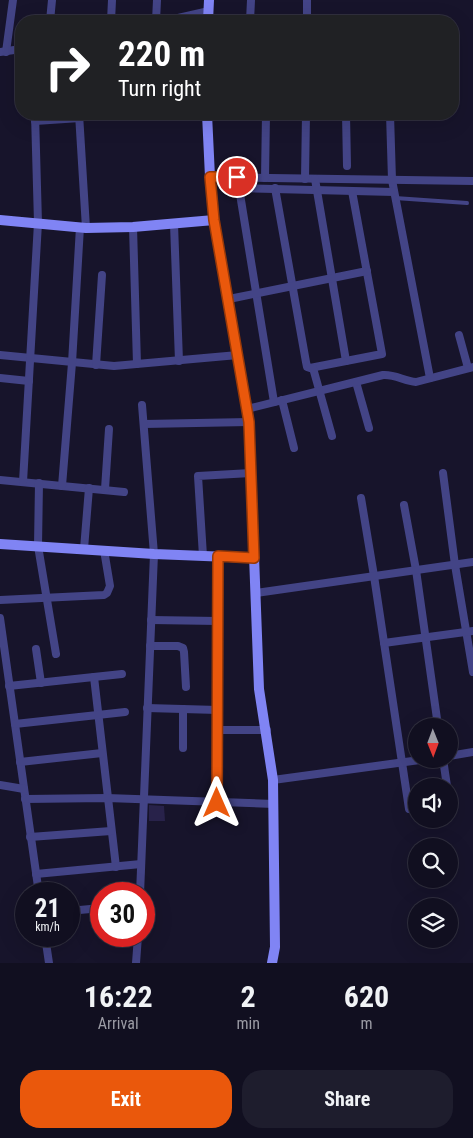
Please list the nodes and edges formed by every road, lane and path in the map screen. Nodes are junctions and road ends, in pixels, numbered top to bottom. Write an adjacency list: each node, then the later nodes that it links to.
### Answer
1 (13, 0): 14 (street)
2 (52, 0): 8 (street)
3 (112, 0): 9 (street)
4 (156, 0): 10 (street)
5 (251, 0): 12 (street)
6 (307, 0): 13 (street)
7 (209, 11): 11 (street)
8 (51, 15)
9 (111, 15)
10 (156, 15)
11 (191, 15)
12 (250, 15)
13 (307, 15)
14 (3, 52)
15 (35, 120): 38 (street)
16 (79, 120): 41 (street)
17 (207, 120): 23 (street)
18 (266, 120): 25 (street)
19 (306, 120): 26 (street)
20 (346, 120): 22 (street)
21 (390, 120): 28 (street)
22 (348, 166)
23 (210, 177): 24 (street); 37 (street)
24 (223, 177): 25 (street); 30 (street)
25 (265, 178): 26 (street)
26 (305, 178): 27 (street)
27 (315, 179): 28 (street); 32 (street)
28 (392, 180): 29 (street); 34 (street)
29 (473, 181)
30 (239, 188): 31 (street); 46 (street)
31 (275, 188): 32 (street); 45 (street)
32 (316, 190): 33 (street); 44 (street)
33 (352, 191): 34 (street); 42 (street)
34 (395, 195): 35 (lane); 60 (street)
35 (468, 203)
36 (0, 220): 38 (street)
37 (214, 220): 39 (street); 47 (street)
38 (38, 223): 41 (street); 51 (street)
39 (174, 224): 40 (street); 52 (street)
40 (133, 227): 41 (street); 55 (street)
41 (83, 228): 54 (street)
42 (367, 271): 44 (street); 53 (street)
43 (102, 274): 56 (street)
44 (332, 278): 45 (street); 53 (street)
45 (292, 286): 46 (street); 57 (street)
46 (256, 293): 47 (street); 64 (street)
47 (229, 299): 50 (street)
48 (459, 335): 58 (street)
49 (0, 355): 51 (street)
50 (238, 355): 52 (street); 66 (street)
51 (30, 358): 54 (street); 61 (street)
52 (179, 360): 55 (street)
53 (346, 361): 57 (street)
54 (72, 362): 56 (street); 78 (street)
55 (137, 364): 56 (street)
56 (96, 366)
57 (313, 368): 63 (street)
58 (470, 368): 60 (street)
59 (0, 378): 61 (street)
60 (430, 378): 62 (street)
61 (29, 382): 76 (street)
62 (356, 382): 63 (street); 69 (street)
63 (319, 391): 64 (street); 71 (street)
64 (278, 401): 66 (street); 72 (street)
65 (142, 405): 68 (street)
66 (247, 408): 67 (street)
67 (249, 422): 68 (street); 73 (street)
68 (144, 424): 88 (street)
69 (369, 428)
70 (109, 429): 80 (street)
71 (332, 436)
72 (294, 448)
73 (251, 473): 89 (street); 91 (street)
74 (443, 474): 93 (street)
75 (0, 480): 76 (street)
76 (23, 482): 77 (street)
77 (40, 484): 78 (street); 85 (street)
78 (62, 486): 79 (street)
79 (89, 488): 80 (street); 86 (street)
80 (104, 489): 81 (street)
81 (124, 492)
82 (361, 498): 95 (street)
83 (404, 505): 94 (street)
84 (0, 544): 85 (street)
85 (38, 546): 86 (street); 97 (street)
86 (84, 549): 87 (street)
87 (104, 550): 88 (street); 97 (street)
88 (154, 554): 89 (street); 100 (street)
89 (204, 556): 90 (street)
90 (218, 556): 91 (street); 101 (street)
91 (254, 558): 96 (street)
92 (473, 562): 93 (street)
93 (455, 565): 94 (street); 102 (street)
94 (416, 570): 95 (street); 103 (street)
95 (374, 576): 96 (street); 104 (street)
96 (256, 593): 122 (street)
97 (47, 598): 98 (street); 107 (street)
98 (0, 600)
99 (0, 618): 112 (street)
100 (151, 620): 101 (street); 105 (street)
101 (218, 621): 116 (street)
102 (470, 631): 103 (street); 108 (street)
103 (425, 637): 104 (street); 119 (street)
104 (384, 643): 129 (street)
105 (150, 646): 113 (street); 114 (street)
106 (36, 649): 111 (street)
107 (56, 654)
108 (473, 672)
109 (122, 674): 110 (street)
110 (94, 677): 111 (street); 118 (street)
111 (42, 682): 112 (street)
112 (9, 686): 120 (street)
113 (186, 687)
114 (147, 708): 115 (street); 135 (street)
115 (183, 709): 116 (street); 123 (street)
116 (218, 710): 121 (street)
117 (125, 712): 118 (street)
118 (98, 715): 120 (street); 125 (street)
119 (437, 718)
120 (15, 724): 128 (street)
121 (217, 730): 122 (street); 137 (street)
122 (267, 730): 130 (street)
123 (183, 748)
124 (473, 752): 126 (street)
125 (102, 753): 128 (street); 133 (street)
126 (458, 754)
127 (408, 761): 129 (street)
128 (20, 762): 132 (street)
129 (402, 762): 130 (street); 136 (street)
130 (273, 780): 138 (street)
131 (0, 785): 132 (street)
132 (24, 789): 134 (street)
133 (107, 798): 134 (street); 135 (street); 139 (street)
134 (25, 799): 140 (street)
135 (144, 800): 137 (street); 141 (street)
136 (408, 802)
137 (217, 803): 138 (street)
138 (274, 804): 150 (street)
139 (111, 831): 140 (street); 142 (street)
140 (30, 836): 143 (street)
141 (141, 864): 142 (street); 145 (street)
142 (116, 867): 143 (street)
143 (36, 874): 144 (street)
144 (37, 882)
145 (140, 882)
146 (47, 947): 148 (street)
147 (137, 947): 149 (street)
148 (49, 963)
149 (136, 963)
150 (272, 963)

